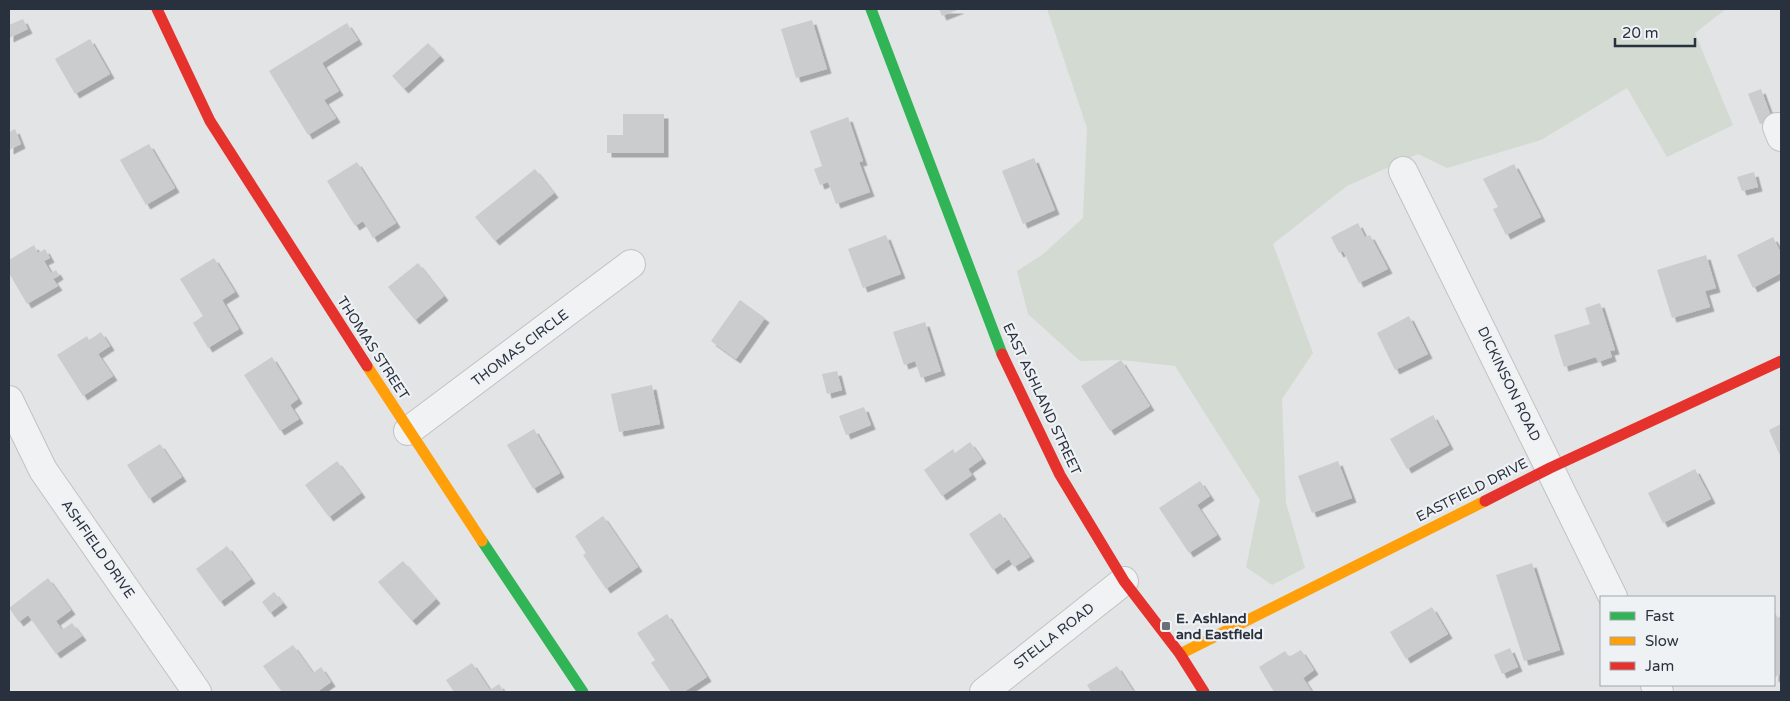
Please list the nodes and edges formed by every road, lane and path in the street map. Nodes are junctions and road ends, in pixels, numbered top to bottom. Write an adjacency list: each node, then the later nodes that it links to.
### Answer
1 (157, 9): 7 (street, THOMAS STREET)
2 (871, 9): 9 (street, EAST ASHLAND STREET)
3 (1402, 171): 8 (street, DICKINSON ROAD)
4 (631, 264): 7 (street, THOMAS CIRCLE)
5 (1781, 361): 8 (street, EASTFIELD DRIVE)
6 (9, 400): 12 (street, ASHFIELD DRIVE)
7 (408, 431): 13 (street, THOMAS STREET)
8 (1550, 468): 10 (street, DICKINSON ROAD); 11 (street, EASTFIELD DRIVE)
9 (1124, 581): 11 (street, EAST ASHLAND STREET); 14 (street, STELLA ROAD)
10 (1613, 596)
11 (1180, 654): 15 (street, EAST ASHLAND STREET)
12 (198, 692)
13 (583, 692)
14 (984, 692)
15 (1204, 692)

